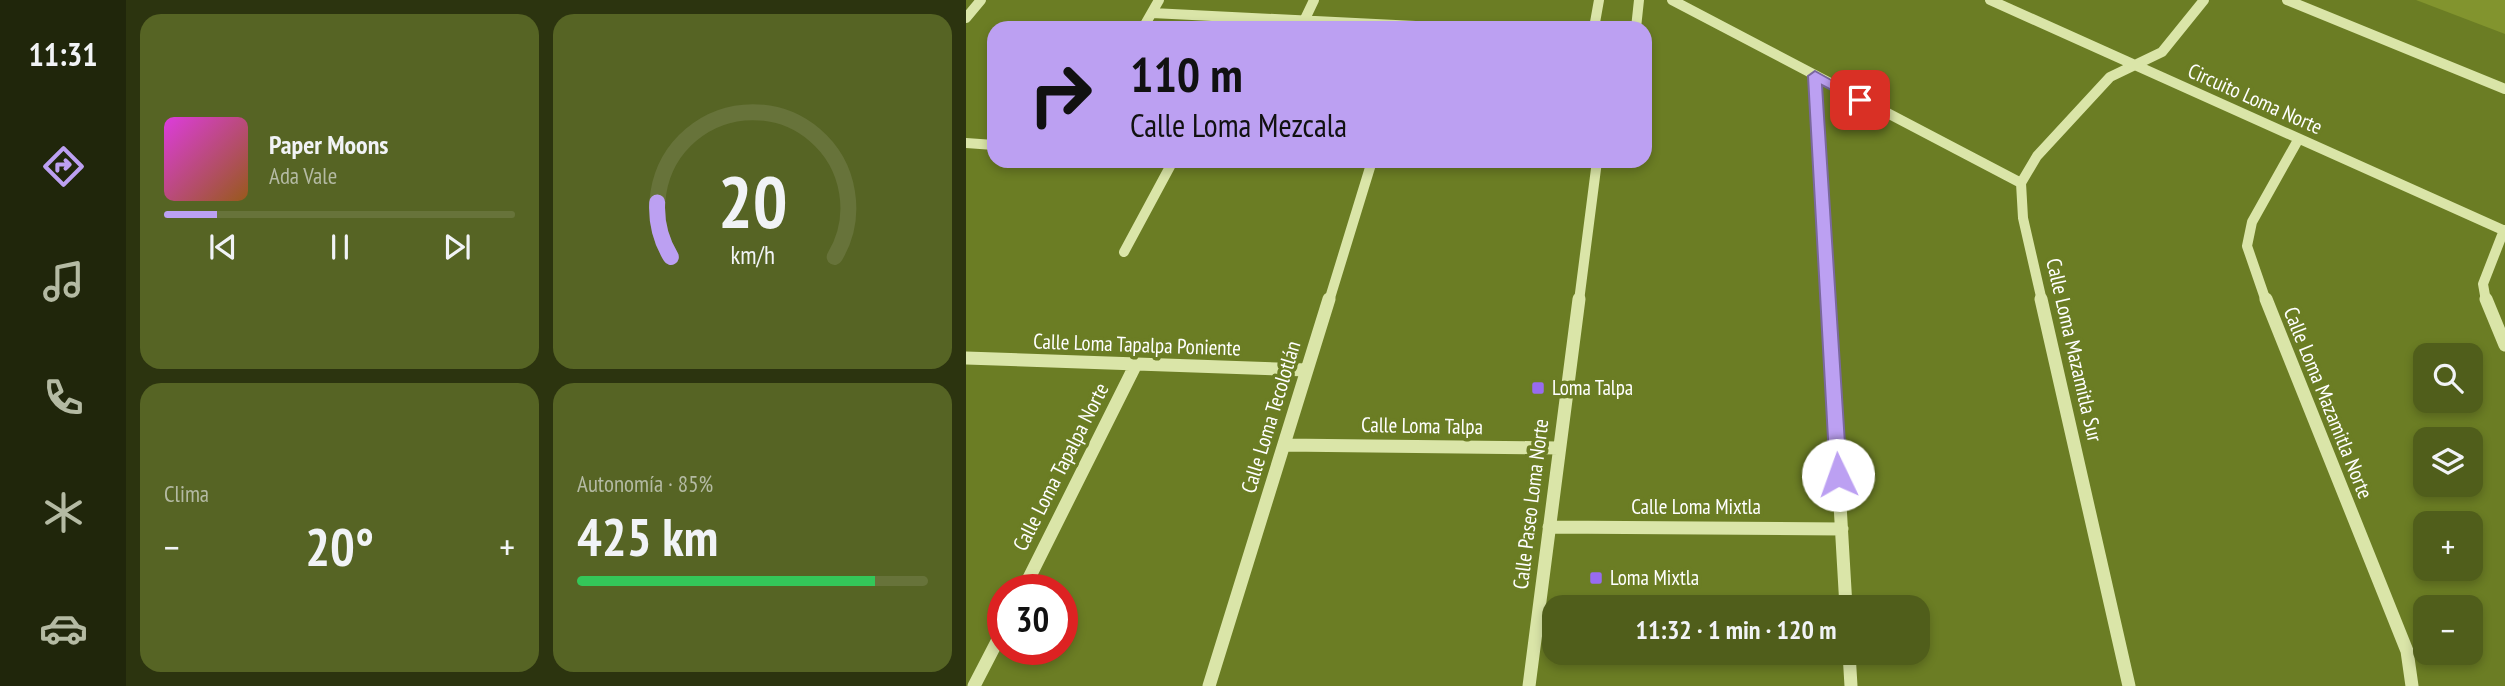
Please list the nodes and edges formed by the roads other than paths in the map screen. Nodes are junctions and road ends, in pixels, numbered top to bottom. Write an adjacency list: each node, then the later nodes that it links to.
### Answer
1 (981, 0): 11 (street)
2 (1159, 0): 10 (street)
3 (1314, 0): 14 (street)
4 (1599, 0): 15 (street)
5 (1639, 0): 16 (street)
6 (1672, 0): 18 (street)
7 (1990, 0): 17 (street, Circuito Loma Norte)
8 (2204, 0): 17 (street)
9 (2287, 0): 19 (street)
10 (1152, 13): 12 (street); 13 (street)
11 (966, 18)
12 (1147, 21)
13 (1228, 21)
14 (1304, 21)
15 (1595, 21)
16 (1637, 21)
17 (2134, 66): 20 (street, Circuito Loma Norte); 26 (street)
18 (1815, 76): 26 (street); 36 (street)
19 (2505, 89)
20 (2298, 140): 27 (street, Circuito Loma Norte); 46 (street, Calle Loma Mazamitla Norte)
21 (966, 143): 22 (street)
22 (987, 144)
23 (1169, 168): 28 (street)
24 (1370, 168): 32 (street, Calle Loma Tecolotlán)
25 (1596, 168): 34 (street, Calle Paseo Loma Norte)
26 (2021, 183): 45 (street, Calle Loma Mazamitla Sur)
27 (2504, 231): 29 (street)
28 (1124, 252)
29 (2505, 345)
30 (966, 358): 31 (street, Calle Loma Tapalpa Poniente)
31 (1136, 364): 32 (street, Calle Loma Tapalpa Poniente); 37 (street, Calle Loma Tapalpa Norte)
32 (1307, 370): 33 (street, Calle Loma Tecolotlán)
33 (1284, 445): 34 (street, Calle Loma Talpa); 42 (street, Calle Loma Tecolotlán)
34 (1559, 449): 35 (street, Calle Paseo Loma Norte)
35 (1549, 527): 36 (street, Calle Loma Mixtla); 43 (street, Calle Paseo Loma Norte)
36 (1842, 528): 38 (street)
37 (1031, 574)
38 (1845, 595)
39 (987, 661): 41 (street)
40 (1850, 665): 44 (street)
41 (974, 686)
42 (1209, 686)
43 (1529, 686)
44 (1851, 686)
45 (2129, 686)
46 (2412, 686)

